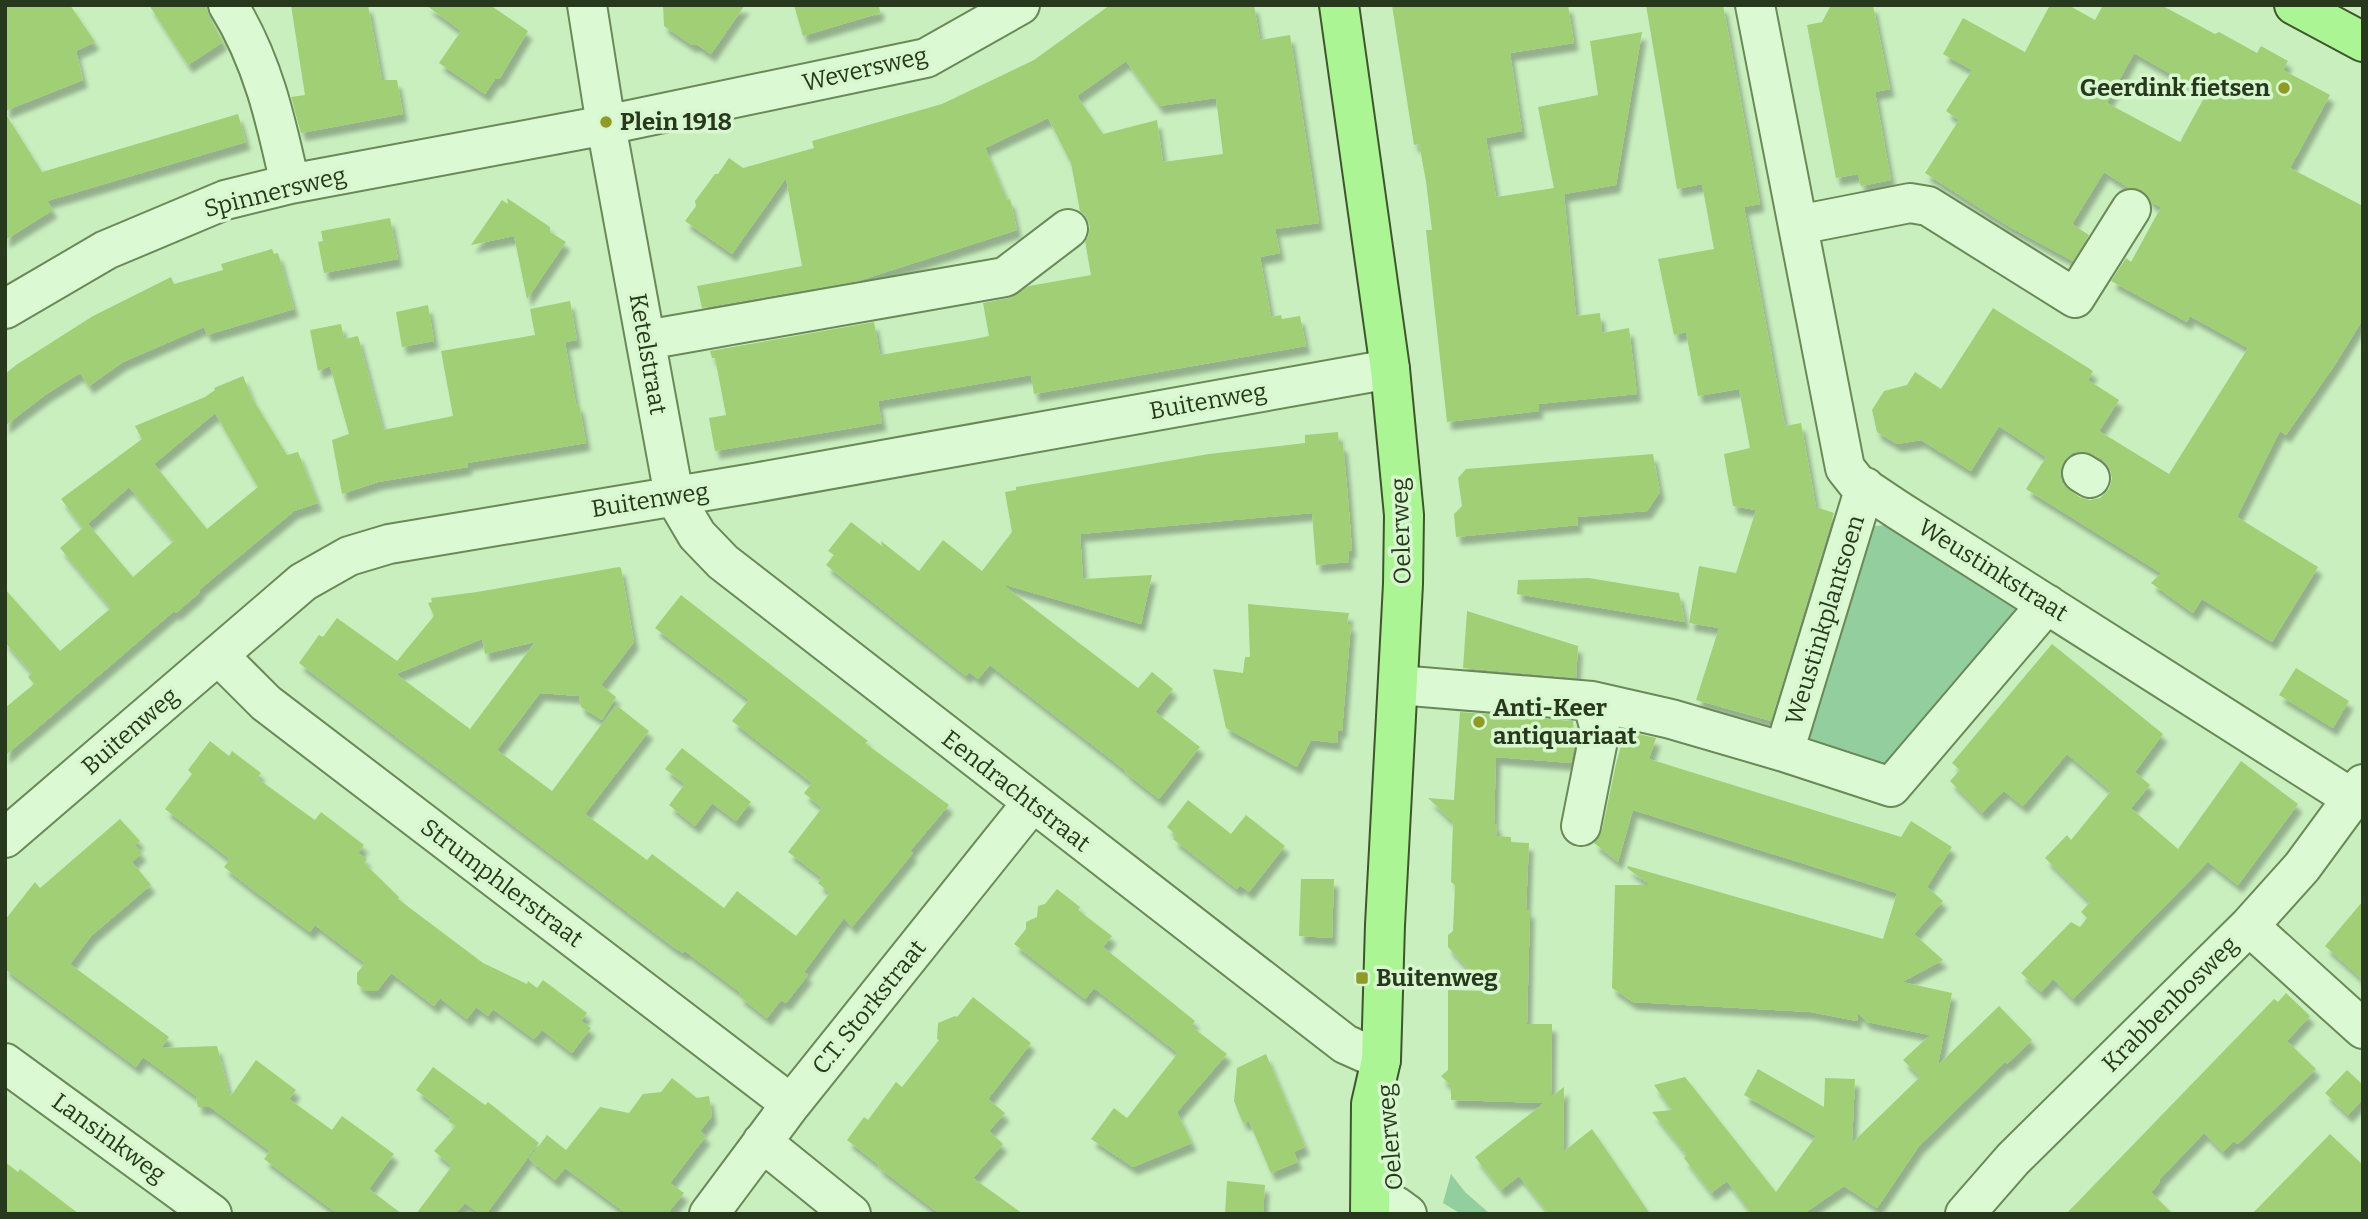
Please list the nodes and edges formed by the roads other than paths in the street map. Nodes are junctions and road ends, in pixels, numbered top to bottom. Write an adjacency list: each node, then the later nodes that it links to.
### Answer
1 (228, 5): 9 (street)
2 (587, 5): 8 (street)
3 (1020, 5): 8 (street, Weversweg)
4 (1339, 5): 15 (main road, Oelerweg)
5 (1755, 5): 11 (street, Weustinkstraat)
6 (2294, 5): 7 (main road)
7 (2363, 42)
8 (606, 125): 9 (street, Spinnersweg); 14 (street, Ketelstraat)
9 (290, 184): 13 (street, Spinnersweg)
10 (2131, 209): 11 (street)
11 (1798, 225): 16 (street, Weustinkstraat)
12 (1068, 229): 14 (street)
13 (5, 309)
14 (646, 340): 17 (street, Ketelstraat)
15 (1391, 369): 17 (street, Buitenweg); 20 (main road, Oelerweg)
16 (1865, 487): 18 (street, Weustinkstraat); 22 (street, Weustinkplantsoen)
17 (674, 496): 19 (street, Buitenweg); 24 (street, Eendrachtstraat)
18 (2047, 604): 22 (street, Weustinkplantsoen); 23 (street, Weustinkstraat)
19 (218, 655): 26 (street, Buitenweg); 31 (street, Strumphlerstraat)
20 (1398, 685): 21 (street, Weustinkplantsoen); 29 (main road, Oelerweg)
21 (1592, 701): 22 (street, Weustinkplantsoen); 25 (street)
22 (1784, 752)
23 (2358, 791): 27 (street, Krabbenbosweg)
24 (1031, 803): 29 (street, Eendrachtstraat); 31 (street, C.T. Storkstraat)
25 (1581, 826)
26 (5, 838)
27 (2249, 926): 28 (street); 37 (street, Krabbenbosweg)
28 (2363, 1029)
29 (1381, 1060): 33 (main road, Oelerweg)
30 (5, 1063): 34 (street, Lansinkweg)
31 (791, 1104): 32 (street, C.T. Storkstraat)
32 (762, 1142): 35 (street, C.T. Storkstraat); 36 (street)
33 (1392, 1212)
34 (212, 1214)
35 (709, 1214)
36 (851, 1214)
37 (1965, 1214)

